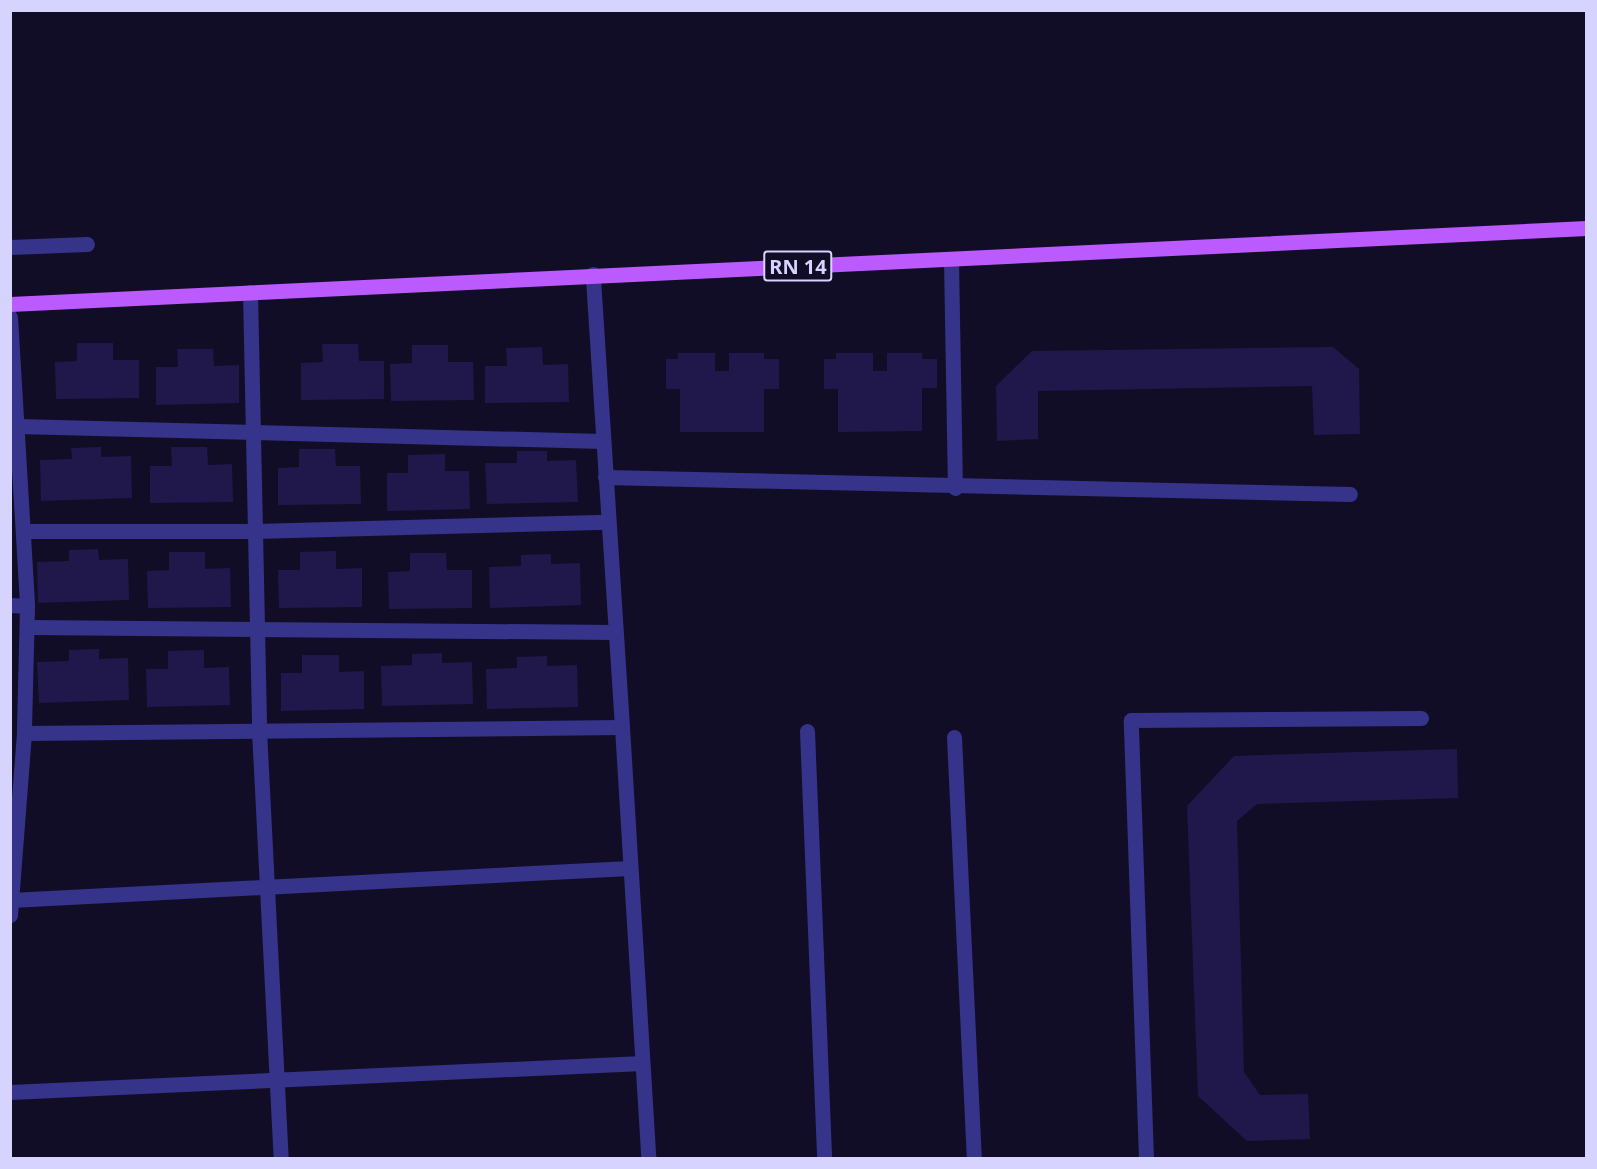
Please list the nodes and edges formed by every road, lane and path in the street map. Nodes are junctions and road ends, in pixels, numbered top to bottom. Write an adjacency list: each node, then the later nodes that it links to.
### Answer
1 (1587, 228): 4 (main road, RN 14)
2 (87, 244): 3 (street)
3 (10, 247)
4 (951, 260): 5 (main road, RN 14); 13 (street)
5 (593, 274): 6 (main road, RN 14); 11 (street)
6 (250, 292): 7 (main road, RN 14); 10 (street)
7 (10, 304)
8 (10, 317): 9 (street)
9 (17, 426): 10 (street); 16 (street)
10 (252, 433): 11 (street); 17 (street)
11 (603, 441): 12 (street)
12 (605, 477): 13 (street); 15 (street)
13 (955, 488): 14 (street)
14 (1350, 494)
15 (608, 522): 17 (street); 22 (street)
16 (23, 531): 17 (street); 19 (street)
17 (254, 531): 21 (street)
18 (10, 605): 19 (street)
19 (27, 606): 20 (street)
20 (27, 627): 21 (street); 27 (street)
21 (256, 630): 22 (street); 25 (street)
22 (614, 632): 24 (street)
23 (1421, 718): 40 (street)
24 (622, 727): 25 (street); 29 (street)
25 (259, 730): 27 (street); 30 (street)
26 (807, 731): 38 (street)
27 (24, 733): 31 (street)
28 (954, 737): 39 (street)
29 (629, 868): 30 (street); 33 (street)
30 (267, 886): 31 (street); 34 (street)
31 (11, 900): 32 (street)
32 (10, 915)
33 (642, 1063): 34 (street); 37 (street)
34 (277, 1081): 35 (street); 36 (street)
35 (10, 1092)
36 (281, 1158)
37 (648, 1158)
38 (824, 1158)
39 (974, 1158)
40 (1146, 1158)

